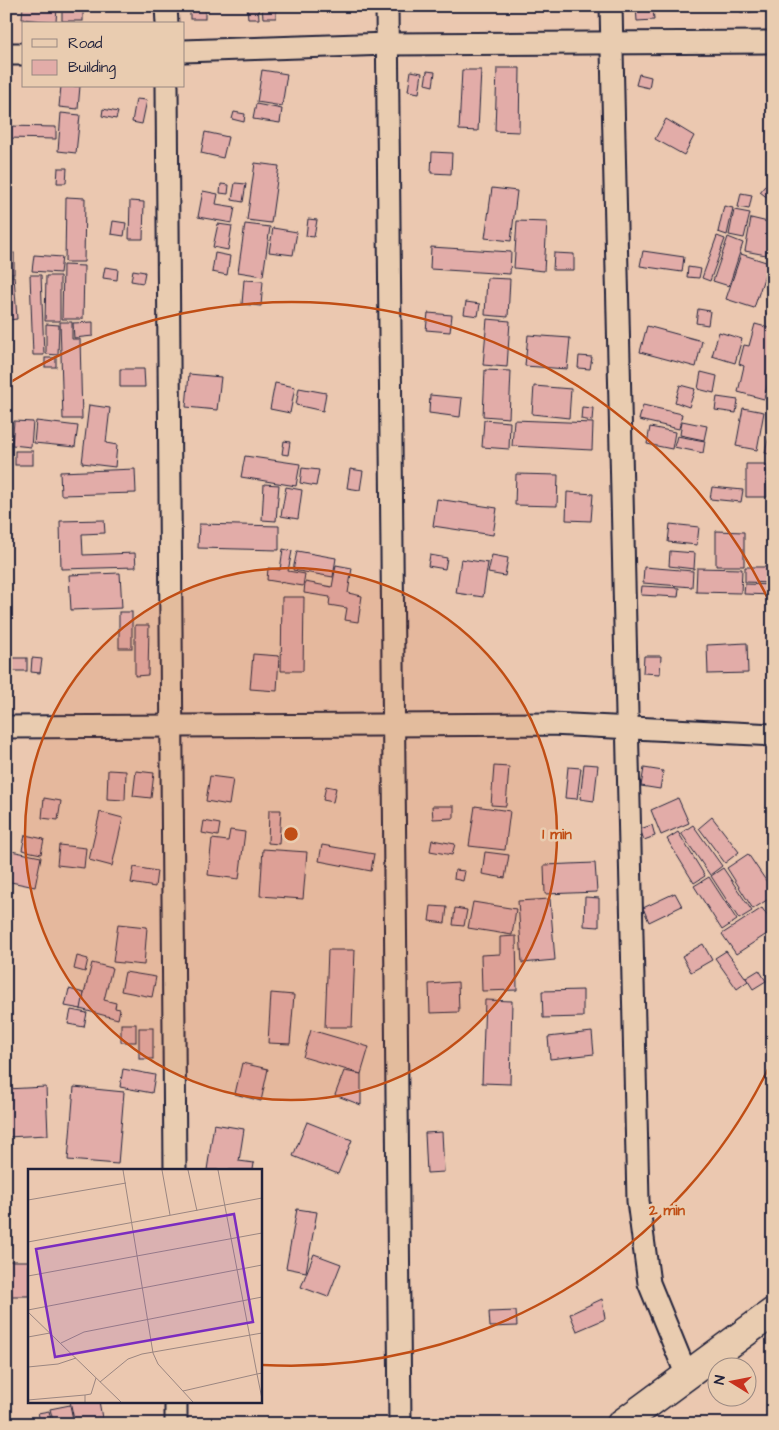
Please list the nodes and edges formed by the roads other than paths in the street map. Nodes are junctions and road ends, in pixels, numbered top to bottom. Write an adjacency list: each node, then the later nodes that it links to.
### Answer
1 (166, 6): 4 (street)
2 (387, 6): 7 (street)
3 (611, 6): 6 (street)
4 (166, 22)
5 (773, 42): 6 (street)
6 (611, 43): 7 (street); 15 (street)
7 (388, 44): 8 (street); 13 (street)
8 (185, 51)
9 (6, 54): 10 (street)
10 (22, 54)
11 (167, 88): 12 (street)
12 (173, 726): 13 (street); 14 (street); 17 (street)
13 (393, 726): 15 (street); 22 (street)
14 (6, 727)
15 (628, 727): 16 (street); 19 (street)
16 (773, 735)
17 (175, 1169)
18 (773, 1312): 19 (highway)
19 (687, 1376): 23 (highway)
20 (176, 1402): 21 (street)
21 (176, 1424)
22 (400, 1424)
23 (621, 1424)

